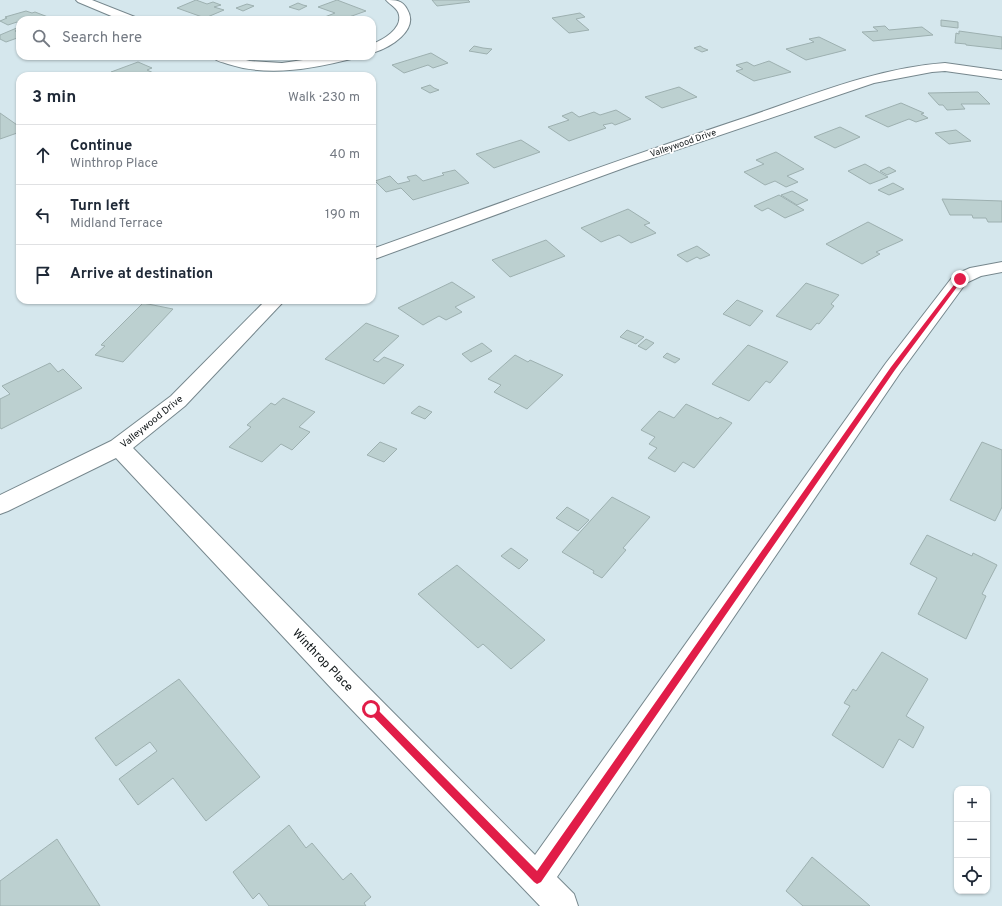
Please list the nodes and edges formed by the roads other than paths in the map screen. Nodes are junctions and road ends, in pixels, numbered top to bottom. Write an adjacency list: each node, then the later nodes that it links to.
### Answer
1 (82, 0): 3 (street)
2 (392, 0): 4 (street)
3 (121, 16)
4 (376, 47)
5 (230, 60): 6 (street)
6 (328, 60)
7 (1002, 75): 8 (street, Valleywood Drive)
8 (376, 254)
9 (1002, 267): 13 (street)
10 (272, 304): 11 (street, Valleywood Drive)
11 (119, 447): 12 (street, Valleywood Drive); 13 (street, Winthrop Place)
12 (0, 505)
13 (537, 879): 14 (street, Winthrop Place)
14 (562, 906)

